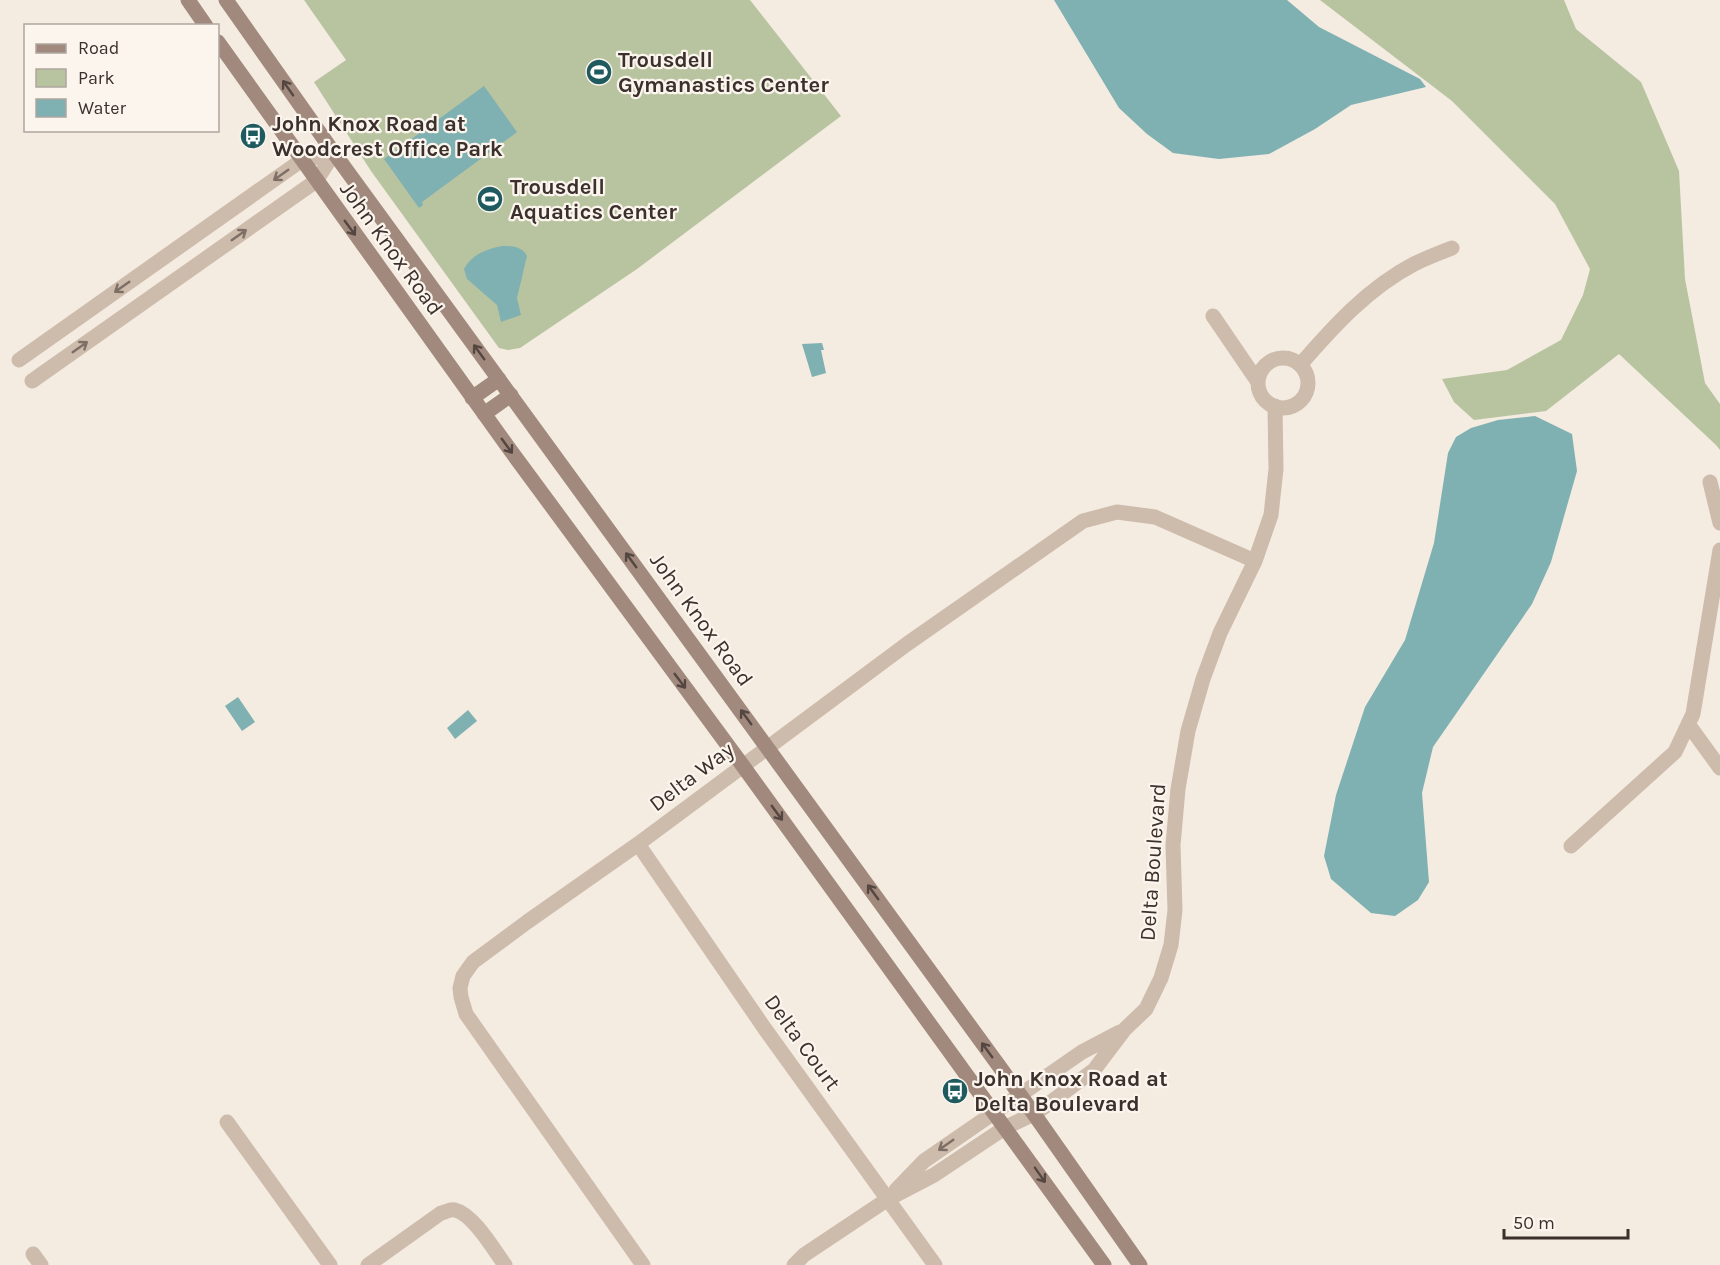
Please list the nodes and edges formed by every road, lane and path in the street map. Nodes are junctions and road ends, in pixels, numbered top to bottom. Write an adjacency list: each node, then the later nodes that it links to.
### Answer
1 (188, 0): 3 (main road)
2 (225, 0): 5 (main road, John Knox Road, one-way to 2)
3 (205, 24)
4 (219, 43): 6 (main road, John Knox Road)
5 (334, 153): 6 (street); 7 (street); 12 (main road, John Knox Road, one-way to 5)
6 (302, 160): 7 (main road, John Knox Road); 10 (street, one-way to 10)
7 (316, 181): 13 (street, one-way to 7); 16 (main road, John Knox Road, one-way to 16)
8 (1452, 248): 11 (street)
9 (1213, 316): 14 (street)
10 (19, 360)
11 (1300, 365): 14 (street); 17 (street)
12 (499, 379): 15 (main road, John Knox Road); 16 (main road)
13 (32, 381)
14 (1258, 382): 17 (street)
15 (510, 395): 18 (main road); 24 (main road, John Knox Road, one-way to 15)
16 (472, 398): 18 (main road, John Knox Road)
17 (1275, 406): 22 (street, Delta Boulevard)
18 (484, 414): 25 (main road, John Knox Road, one-way to 25)
19 (1710, 482): 20 (street)
20 (1720, 523)
21 (1720, 550): 23 (street)
22 (1255, 561): 24 (street, Delta Way); 29 (street, Delta Boulevard)
23 (1688, 724): 26 (street); 28 (street)
24 (767, 747): 25 (street, Delta Way); 30 (main road, John Knox Road, one-way to 24)
25 (743, 766): 27 (street, Delta Way); 31 (main road, John Knox Road, one-way to 31)
26 (1720, 768)
27 (638, 844): 35 (street, Delta Court); 39 (street, Delta Way)
28 (1571, 846)
29 (1125, 1029): 30 (street, Delta Boulevard); 32 (street, Delta Boulevard)
30 (1021, 1096): 31 (street, Delta Boulevard); 32 (main road, John Knox Road)
31 (994, 1111): 34 (main road, John Knox Road); 35 (street, Delta Boulevard, one-way to 35)
32 (1034, 1114): 34 (street, Delta Boulevard); 43 (main road, John Knox Road)
33 (227, 1122): 36 (street)
34 (1006, 1127): 35 (street, Delta Boulevard); 42 (main road, John Knox Road, one-way to 42)
35 (888, 1199): 40 (street, Delta Boulevard); 41 (street, Delta Court)
36 (330, 1265)
37 (368, 1265): 38 (street)
38 (505, 1265)
39 (643, 1265)
40 (794, 1265)
41 (935, 1265)
42 (1104, 1265)
43 (1140, 1265)

